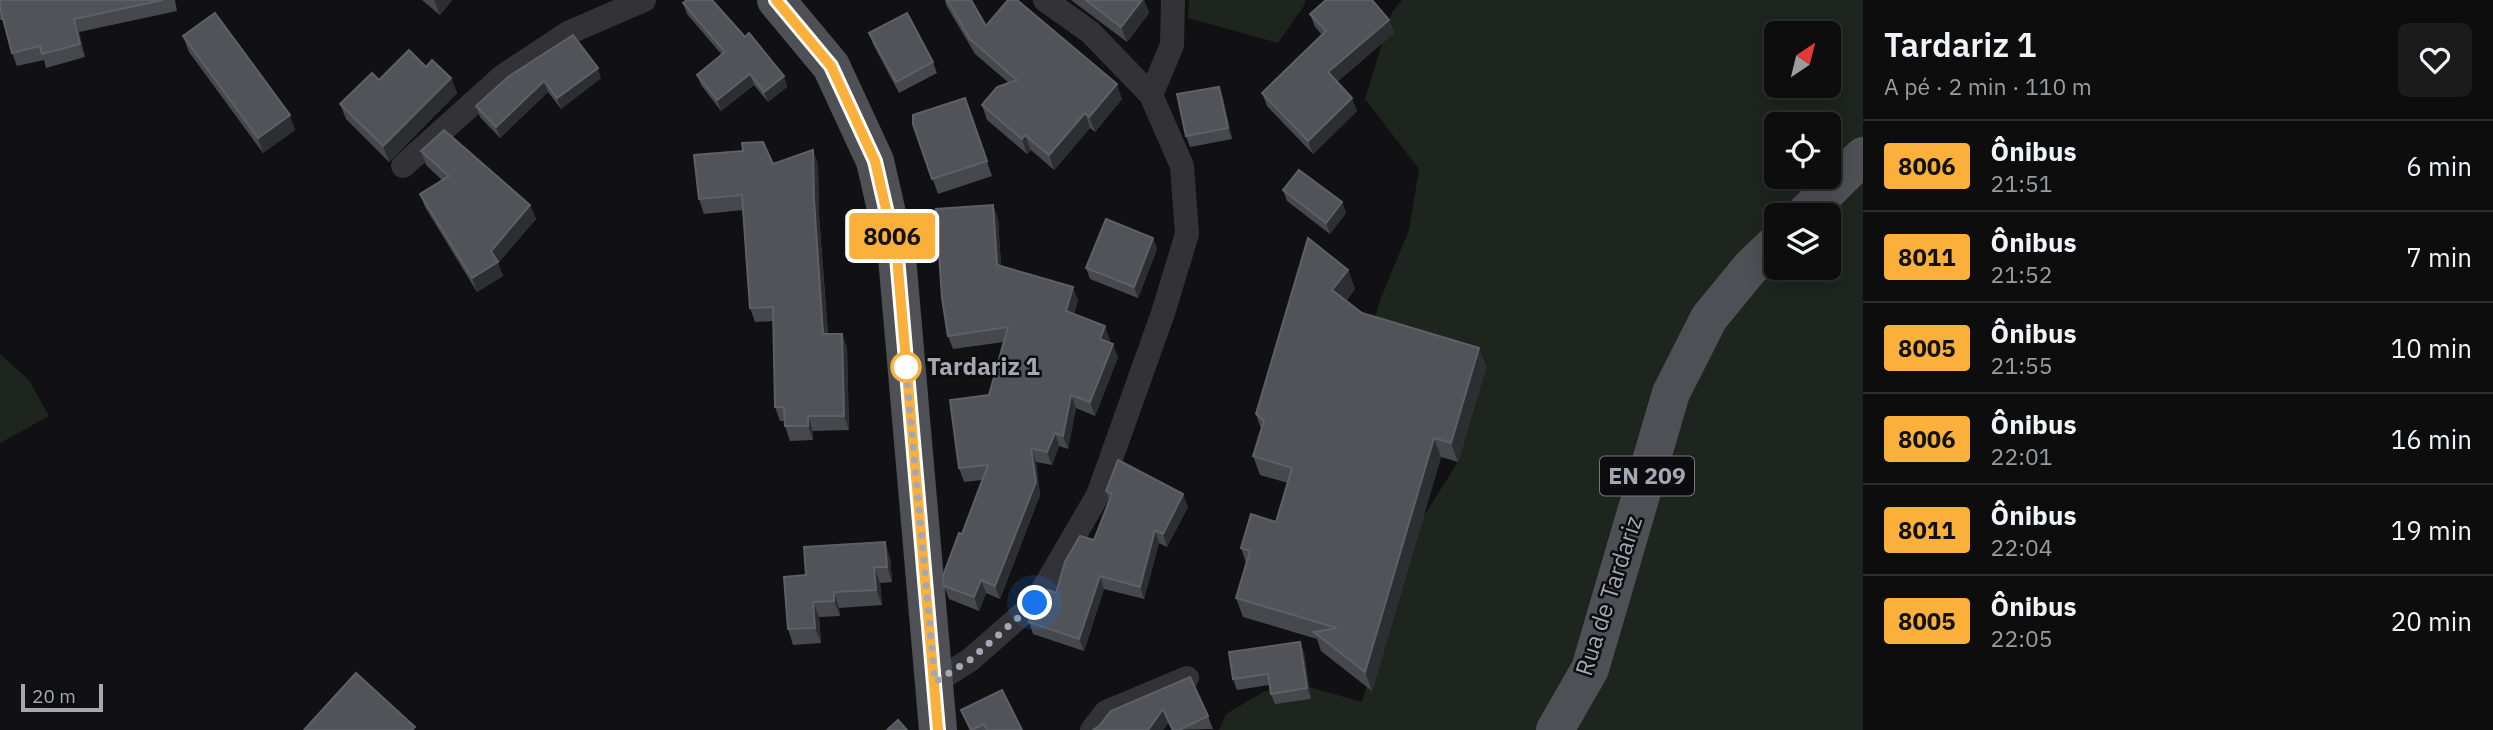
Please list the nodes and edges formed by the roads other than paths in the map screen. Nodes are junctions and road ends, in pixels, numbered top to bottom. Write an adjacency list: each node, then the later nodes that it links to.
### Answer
1 (643, 0): 7 (street)
2 (1045, 0): 5 (street)
3 (1173, 0): 5 (street)
4 (783, 1): 11 (main road)
5 (1151, 95): 11 (street)
6 (1863, 156): 8 (main road)
7 (403, 166)
8 (1816, 203)
9 (1764, 255): 14 (main road, Rua de Tardariz / EN 209)
10 (1187, 678): 13 (street)
11 (935, 682): 12 (main road)
12 (939, 730)
13 (1092, 730)
14 (1555, 730)

